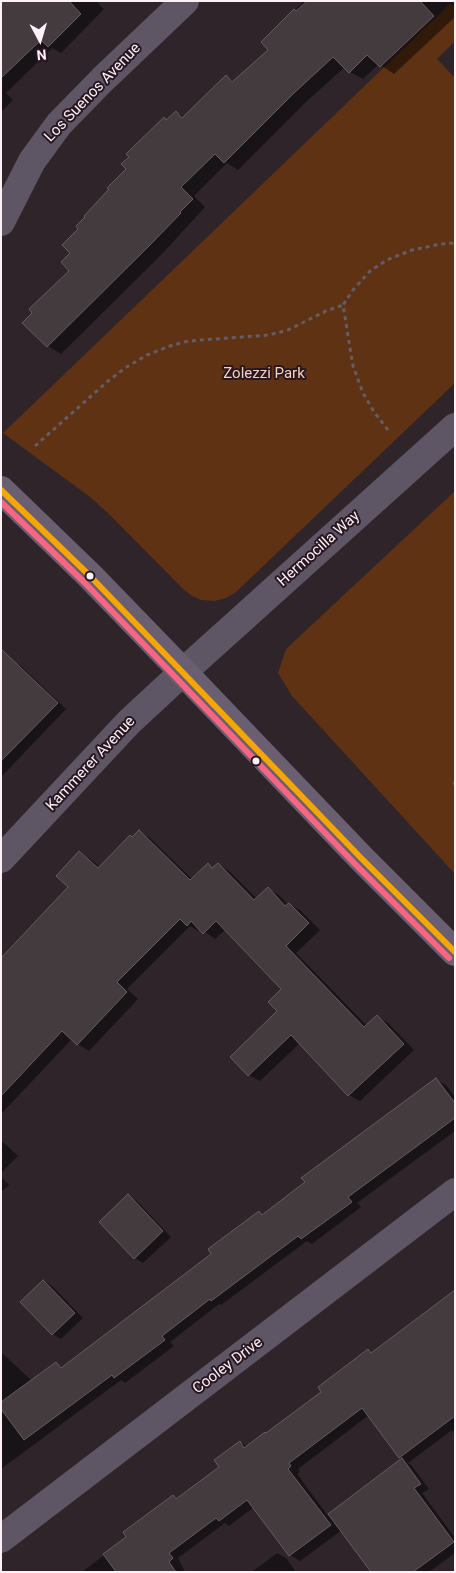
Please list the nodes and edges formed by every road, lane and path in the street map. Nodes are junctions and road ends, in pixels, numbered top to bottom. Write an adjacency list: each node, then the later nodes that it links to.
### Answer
1 (185, 1): 2 (street, Los Suenos Avenue)
2 (1, 222)
3 (455, 243): 4 (path)
4 (343, 305): 6 (path); 7 (path)
5 (455, 427): 9 (street, Hermocilla Way)
6 (388, 430)
7 (35, 446)
8 (1, 490): 9 (main road)
9 (183, 672): 10 (street, Kammerer Avenue); 11 (main road)
10 (1, 859)
11 (455, 952)
12 (455, 1192): 13 (street, Cooley Drive)
13 (1, 1539)

